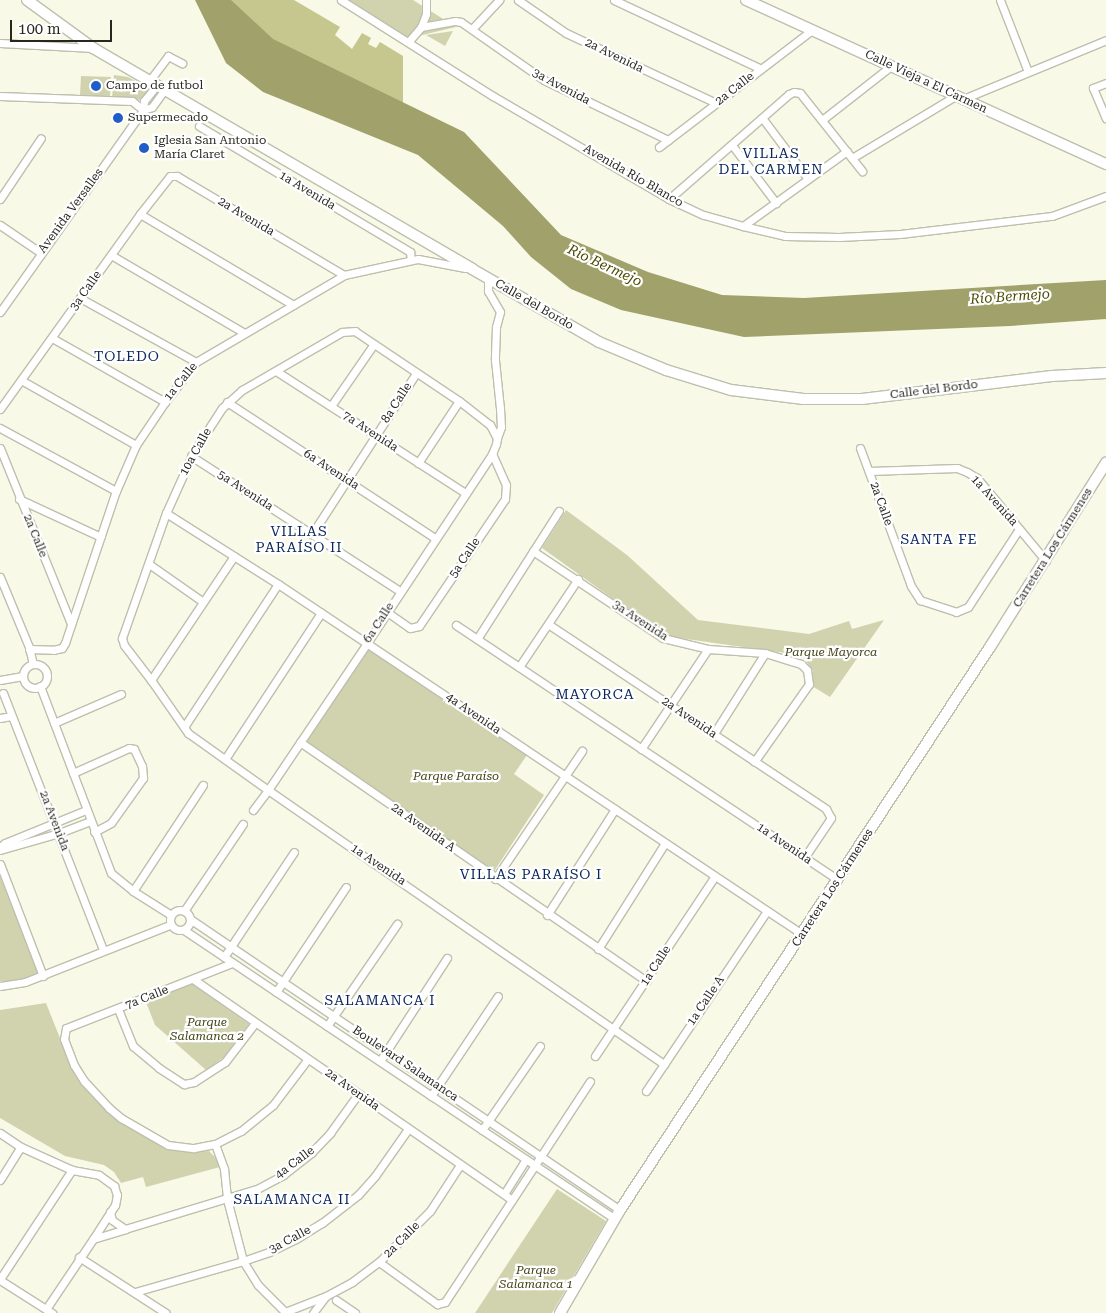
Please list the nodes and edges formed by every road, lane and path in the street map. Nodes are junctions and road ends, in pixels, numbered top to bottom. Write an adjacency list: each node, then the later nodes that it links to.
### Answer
1 (26, 0): 15 (street, Calle del Bordo)
2 (341, 0): 13 (street, Avenida Río Blanco)
3 (426, 0): 9 (street)
4 (499, 0): 10 (street)
5 (518, 0): 24 (street, 2a Avenida)
6 (614, 0): 18 (street)
7 (746, 0): 11 (street, Calle Vieja a El Carmen)
8 (1000, 0): 19 (street)
9 (421, 27): 10 (street, 3a Avenida); 13 (street)
10 (472, 29): 31 (street, 3a Avenida)
11 (812, 30): 17 (street, Calle Vieja a El Carmen); 18 (street, 2a Calle)
12 (1106, 40): 19 (street)
13 (409, 42): 42 (street, Avenida Río Blanco)
14 (0, 43): 15 (street)
15 (93, 48): 21 (street, Calle del Bordo)
16 (182, 63): 21 (street, Avenida Versalles)
17 (891, 66): 23 (street, Calle Vieja a El Carmen); 28 (street)
18 (762, 69): 24 (street, 2a Calle)
19 (1028, 72): 23 (street)
20 (1106, 83): 26 (street)
21 (157, 84): 25 (street, Avenida Versalles); 50 (street, Calle del Bordo)
22 (0, 96): 25 (street)
23 (959, 97): 35 (street); 36 (street, Calle Vieja a El Carmen)
24 (716, 104): 31 (street, 2a Calle)
25 (143, 110): 47 (street, Avenida Versalles)
26 (1106, 118)
27 (763, 119): 28 (street); 32 (street); 39 (street)
28 (822, 120): 34 (street)
29 (199, 126): 49 (street, 1a Avenida)
30 (41, 138): 41 (street)
31 (668, 140): 33 (street, 2a Calle)
32 (732, 145): 42 (street); 43 (street)
33 (659, 147)
34 (847, 151): 35 (street); 39 (street)
35 (852, 158): 37 (street)
36 (1106, 164)
37 (862, 171)
38 (173, 175): 44 (street, 3a Calle); 51 (street, 2a Avenida)
39 (808, 179): 43 (street)
40 (1106, 196): 46 (street, Avenida Río Blanco)
41 (0, 199)
42 (669, 199): 46 (street, Avenida Río Blanco)
43 (776, 203): 46 (street)
44 (140, 214): 48 (street, 3a Calle); 54 (street)
45 (0, 224): 47 (street)
46 (743, 226)
47 (41, 253): 55 (street, Avenida Versalles)
48 (111, 255): 53 (street, 3a Calle); 56 (street)
49 (411, 260): 50 (street, 1a Calle); 51 (street, 1a Calle)
50 (472, 269): 52 (street, Calle del Bordo)
51 (344, 275): 54 (street, 1a Calle)
52 (488, 278): 62 (street, Calle del Bordo); 70 (street, 6a Calle)
53 (80, 298): 57 (street, 3a Calle); 59 (street)
54 (293, 305): 56 (street, 1a Calle)
55 (0, 312)
56 (243, 332): 59 (street, 1a Calle)
57 (52, 338): 63 (street, 3a Calle); 65 (street)
58 (374, 344): 60 (street, 10a Calle); 61 (street); 67 (street)
59 (196, 362): 65 (street, 1a Calle)
60 (276, 371): 66 (street, 10a Calle); 67 (street, 7a Avenida)
61 (416, 373): 64 (street); 71 (street, 8a Calle)
62 (1106, 373)
63 (21, 380): 68 (street, 3a Calle); 72 (street)
64 (459, 401): 70 (street); 77 (street)
65 (165, 402): 72 (street, 1a Calle)
66 (227, 402): 76 (street, 10a Calle); 80 (street, 6a Avenida)
67 (331, 406): 71 (street, 7a Avenida)
68 (0, 409)
69 (0, 428): 81 (street)
70 (496, 435): 75 (street, 6a Calle)
71 (376, 436): 77 (street, 7a Avenida); 80 (street, 8a Calle)
72 (136, 445): 81 (street, 1a Calle)
73 (0, 448): 83 (street, 2a Calle)
74 (860, 448): 79 (street, 2a Calle)
75 (492, 454): 82 (street, 6a Calle); 99 (street, 5a Calle)
76 (192, 456): 85 (street, 10a Calle); 87 (street, 5a Avenida)
77 (418, 463): 82 (street, 7a Avenida)
78 (1106, 463): 92 (street, Carretera Los Cármenes)
79 (868, 471): 86 (street, 1a Avenida); 86 (street, 2a Calle)
80 (347, 480): 87 (street, 8a Calle); 89 (street, 6a Avenida)
81 (116, 491): 88 (street, 1a Calle)
82 (465, 493): 89 (street, 6a Calle)
83 (19, 499): 88 (street); 101 (street, 2a Calle)
84 (559, 511): 90 (street)
85 (166, 512): 91 (street, 4a Avenida); 93 (street, 10a Calle)
86 (1019, 528): 92 (street, 1a Avenida)
87 (312, 534): 97 (street, 5a Avenida)
88 (101, 537): 101 (street, 1a Calle)
89 (435, 538): 97 (street, 6a Calle)
90 (533, 550): 95 (street, 3a Avenida); 105 (street)
91 (234, 556): 96 (street, 4a Avenida); 98 (street)
92 (1046, 561): 148 (street, Carretera Los Cármenes)
93 (149, 564): 98 (street); 104 (street, 10a Calle)
94 (0, 577): 107 (street)
95 (578, 579): 102 (street); 108 (street, 3a Avenida)
96 (278, 584): 100 (street, 4a Avenida); 122 (street)
97 (400, 591): 99 (street, 6a Calle)
98 (203, 602): 114 (street)
99 (387, 612): 106 (street, 6a Calle)
100 (321, 613): 106 (street, 4a Avenida); 127 (street)
101 (71, 624): 107 (street, 1a Calle)
102 (548, 624): 111 (street); 118 (street, 2a Avenida)
103 (456, 625): 105 (street, 1a Avenida)
104 (122, 638): 114 (street, 1a Avenida)
105 (477, 639): 111 (street, 1a Avenida)
106 (366, 643): 124 (street, 6a Calle); 130 (street, 4a Avenida)
107 (29, 649): 110 (street)
108 (708, 649): 109 (street, 3a Avenida); 118 (street)
109 (765, 653): 123 (street); 128 (street, 3a Avenida)
110 (33, 664): 112 (street); 115 (street)
111 (519, 667): 125 (street, 1a Avenida)
112 (23, 676): 113 (street); 115 (street)
113 (0, 680)
114 (152, 680): 122 (street, 1a Avenida)
115 (40, 686): 121 (street)
116 (3, 692): 119 (street, 2a Avenida)
117 (121, 694): 121 (street)
118 (670, 705): 123 (street, 2a Avenida); 125 (street)
119 (11, 716): 120 (street); 137 (street, 2a Avenida)
120 (0, 718)
121 (54, 723): 129 (street)
122 (184, 727): 127 (street, 1a Avenida)
123 (713, 734): 128 (street, 2a Avenida)
124 (300, 742): 132 (street, 6a Calle); 147 (street, 2a Avenida A)
125 (641, 749): 144 (street, 1a Avenida)
126 (582, 750): 130 (street)
127 (225, 759): 132 (street, 1a Avenida)
128 (754, 762): 144 (street, 2a Avenida)
129 (73, 773): 134 (street); 139 (street)
130 (565, 776): 133 (street, 4a Avenida); 147 (street)
131 (203, 785): 150 (street)
132 (268, 790): 135 (street, 6a Calle); 177 (street, 1a Avenida)
133 (615, 809): 141 (street, 4a Avenida); 153 (street)
134 (86, 810): 136 (street); 137 (street)
135 (253, 810)
136 (90, 821): 139 (street); 140 (street)
137 (54, 822): 140 (street, 2a Avenida); 142 (street)
138 (243, 824): 151 (street)
139 (94, 832): 150 (street)
140 (59, 833): 142 (street); 162 (street, 2a Avenida)
141 (665, 843): 146 (street, 4a Avenida); 161 (street)
142 (0, 848)
143 (294, 852): 160 (street)
144 (804, 858): 148 (street, 1a Avenida)
145 (0, 864): 166 (street)
146 (715, 876): 152 (street, 4a Avenida); 168 (street, 1a Calle)
147 (495, 879): 153 (street, 2a Avenida A)
148 (838, 880): 159 (street, Carretera Los Cármenes)
149 (346, 887): 169 (street)
150 (133, 891): 154 (street)
151 (184, 911): 154 (street); 155 (street)
152 (767, 911): 159 (street, 4a Avenida); 183 (street, 1a Calle A)
153 (547, 914): 161 (street, 2a Avenida A)
154 (170, 915): 157 (street)
155 (190, 919): 158 (street); 160 (street, Boulevard Salamanca)
156 (398, 924): 174 (street)
157 (170, 925): 158 (street); 162 (street)
158 (184, 930): 163 (street, Boulevard Salamanca)
159 (802, 934): 204 (street, Carretera Los Cármenes)
160 (231, 946): 163 (street); 169 (street, Boulevard Salamanca)
161 (598, 949): 168 (street, 2a Avenida A)
162 (103, 950): 166 (street)
163 (224, 957): 165 (street, Boulevard Salamanca)
164 (447, 958): 179 (street)
165 (232, 963): 167 (street, 7a Calle); 171 (street, Boulevard Salamanca)
166 (43, 976): 170 (street)
167 (194, 979): 173 (street, 7a Calle); 175 (street, 2a Avenida)
168 (646, 981): 177 (street, 1a Calle)
169 (283, 982): 171 (street); 174 (street, Boulevard Salamanca)
170 (0, 986)
171 (276, 992): 176 (street, Boulevard Salamanca)
172 (498, 996): 185 (street)
173 (118, 1009): 175 (street); 193 (street, 7a Calle)
174 (334, 1016): 176 (street); 179 (street, Boulevard Salamanca)
175 (255, 1023): 181 (street, 2a Avenida)
176 (327, 1026): 182 (street, Boulevard Salamanca)
177 (613, 1030): 180 (street, 1a Calle); 183 (street, 1a Avenida)
178 (540, 1046): 189 (street)
179 (386, 1051): 182 (street); 185 (street, Boulevard Salamanca)
180 (596, 1056)
181 (307, 1060): 187 (street, 2a Avenida); 193 (street)
182 (380, 1062): 188 (street, Boulevard Salamanca)
183 (664, 1064): 186 (street, 1a Calle A)
184 (590, 1080): 195 (street)
185 (438, 1086): 188 (street); 189 (street, Boulevard Salamanca)
186 (646, 1091)
187 (358, 1094): 190 (street, 2a Avenida); 202 (street, 4a Calle)
188 (431, 1096): 191 (street, Boulevard Salamanca)
189 (489, 1121): 191 (street); 195 (street, Boulevard Salamanca)
190 (408, 1130): 197 (street, 2a Avenida); 210 (street, 3a Calle)
191 (482, 1130): 196 (street, Boulevard Salamanca)
192 (0, 1133): 194 (street)
193 (215, 1144): 202 (street)
194 (21, 1147): 199 (street); 200 (street)
195 (541, 1156): 198 (street); 204 (street, Boulevard Salamanca)
196 (526, 1159): 198 (street, Boulevard Salamanca); 201 (street)
197 (460, 1165): 201 (street, 2a Avenida); 211 (street, 2a Calle)
198 (535, 1165): 203 (street); 206 (street, Boulevard Salamanca)
199 (72, 1170): 205 (street); 212 (street)
200 (0, 1180)
201 (504, 1194): 203 (street, 2a Avenida)
202 (227, 1200): 207 (street, 4a Calle); 210 (street)
203 (512, 1200): 211 (street)
204 (620, 1210): 206 (street, Carretera Los Cármenes)
205 (110, 1212): 207 (street); 208 (street)
206 (615, 1219): 221 (street, Carretera Los Cármenes)
207 (125, 1230): 208 (street, 4a Calle)
208 (93, 1239): 209 (street)
209 (79, 1258): 213 (street); 216 (street)
210 (243, 1261): 213 (street, 3a Calle); 218 (street)
211 (379, 1262): 214 (street, 2a Calle)
212 (0, 1279): 216 (street)
213 (135, 1292): 217 (street)
214 (326, 1296): 218 (street, 2a Calle); 219 (street, 2a Calle)
215 (336, 1300): 220 (street)
216 (49, 1311)
217 (166, 1313)
218 (285, 1313)
219 (313, 1313)
220 (356, 1313)
221 (560, 1313)

